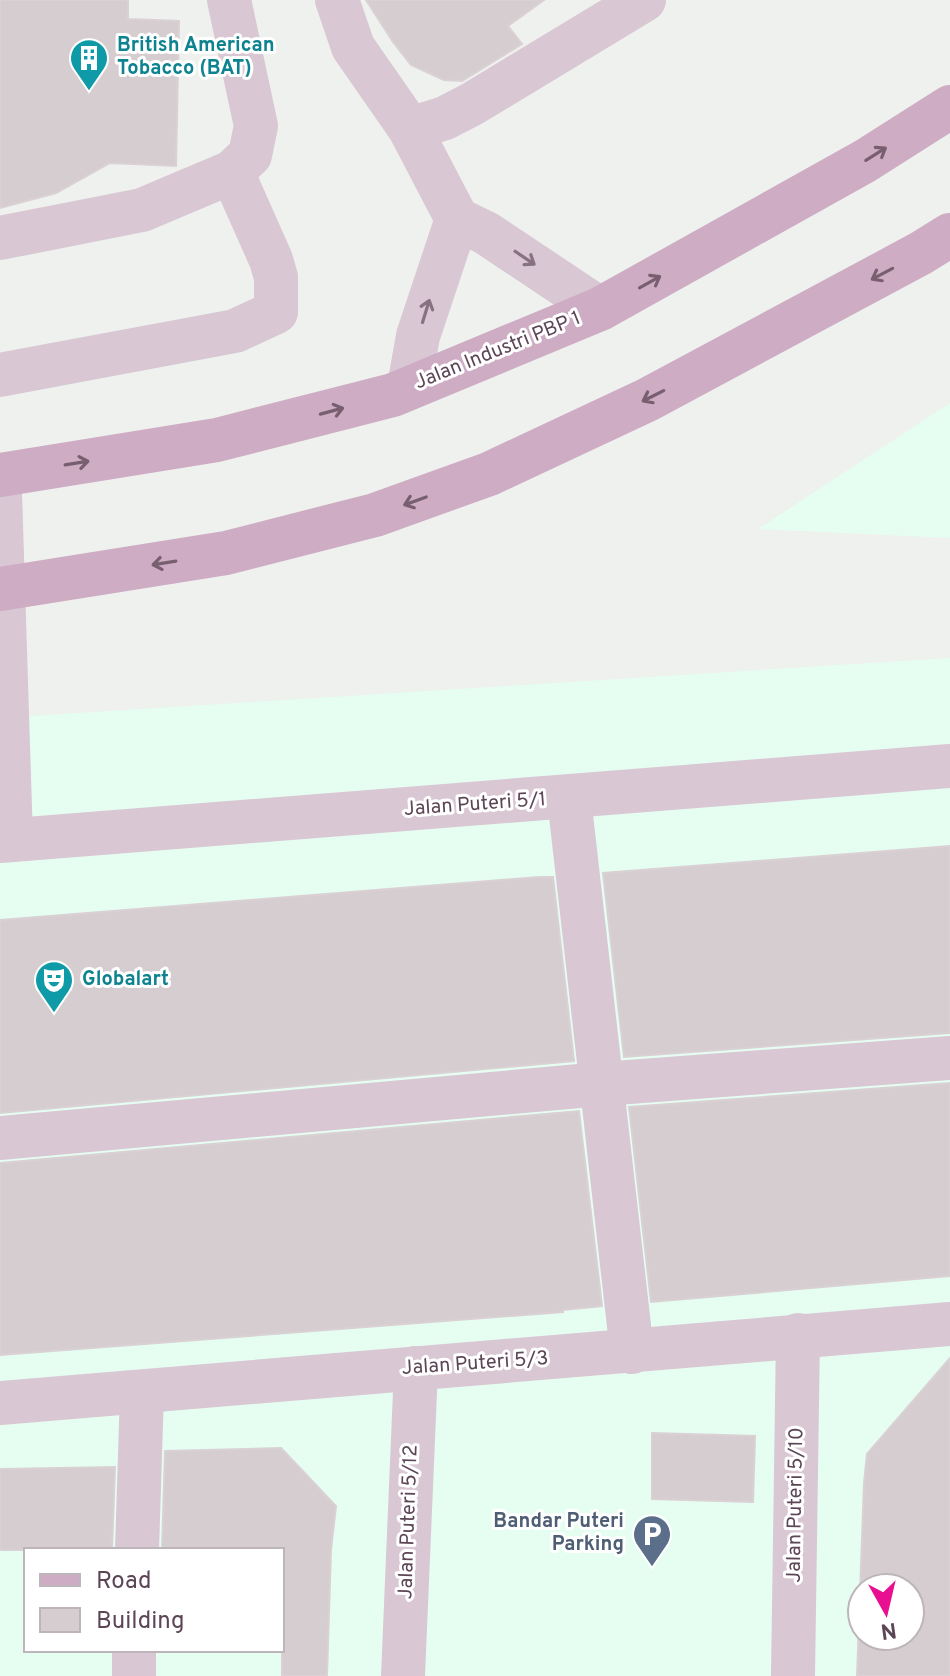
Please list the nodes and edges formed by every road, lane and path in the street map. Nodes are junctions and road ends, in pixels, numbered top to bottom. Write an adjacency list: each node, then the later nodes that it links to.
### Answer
1 (229, 0): 6 (street)
2 (337, 0): 5 (street)
3 (644, 0): 5 (street)
4 (950, 107): 10 (main road, Jalan Industri PBP 1, one-way to 4)
5 (410, 129): 7 (street)
6 (232, 172): 9 (street); 11 (street)
7 (457, 219): 10 (street, one-way to 10); 12 (street, one-way to 7)
8 (950, 235): 15 (main road, one-way to 15)
9 (0, 238)
10 (600, 309): 12 (main road, Jalan Industri PBP 1)
11 (0, 375)
12 (409, 387): 13 (main road, Jalan Industri PBP 1, one-way to 12)
13 (0, 475)
14 (0, 493): 15 (street)
15 (2, 588): 18 (street)
16 (950, 766): 17 (street, Jalan Puteri 5/1)
17 (569, 798): 18 (street, Jalan Puteri 5/1); 20 (street)
18 (6, 841)
19 (950, 1058): 20 (street)
20 (602, 1084): 21 (street); 24 (street)
21 (0, 1138)
22 (950, 1324): 23 (street, Jalan Puteri 5/3)
23 (798, 1335): 24 (street, Jalan Puteri 5/3); 32 (street, Jalan Puteri 5/10)
24 (632, 1352): 25 (street, Jalan Puteri 5/3)
25 (416, 1368): 26 (street, Jalan Puteri 5/3); 31 (street, Jalan Puteri 5/12)
26 (142, 1392): 27 (street, Jalan Puteri 5/3); 28 (street)
27 (0, 1403)
28 (137, 1548)
29 (134, 1652): 30 (street)
30 (134, 1676)
31 (403, 1676)
32 (793, 1676)

